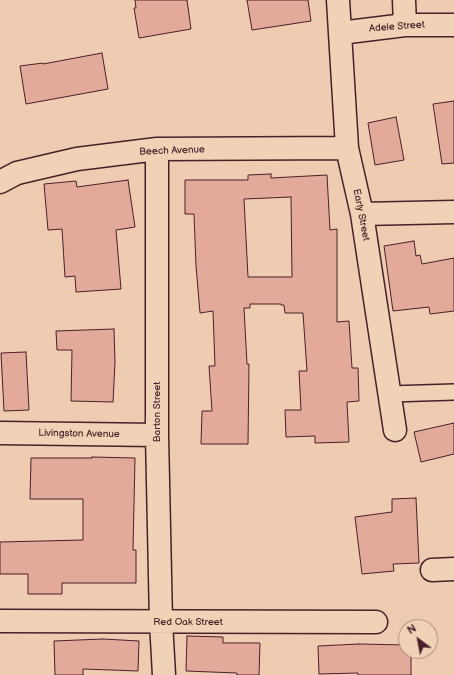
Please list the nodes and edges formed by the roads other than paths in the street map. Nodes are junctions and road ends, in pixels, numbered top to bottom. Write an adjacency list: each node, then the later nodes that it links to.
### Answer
1 (338, 0): 5 (street, Early Street)
2 (404, 0): 3 (street)
3 (405, 25): 4 (street, Adele Street); 5 (street, Adele Street)
4 (454, 25)
5 (340, 33): 6 (street, Early Street)
6 (347, 148): 7 (street, Beech Avenue); 10 (street, Early Street)
7 (156, 149): 8 (street, Beech Avenue); 15 (street, Barton Street)
8 (0, 182)
9 (454, 212): 10 (street)
10 (362, 214): 12 (street, Early Street)
11 (454, 392): 12 (lane)
12 (390, 394): 13 (street, Early Street)
13 (395, 430)
14 (0, 433): 15 (street, Livingston Avenue)
15 (157, 436): 19 (street, Barton Street)
16 (454, 569): 17 (street)
17 (432, 570)
18 (0, 621): 19 (street, Red Oak Street)
19 (161, 622): 20 (street, Red Oak Street); 21 (street, Barton Street)
20 (376, 622)
21 (164, 675)

